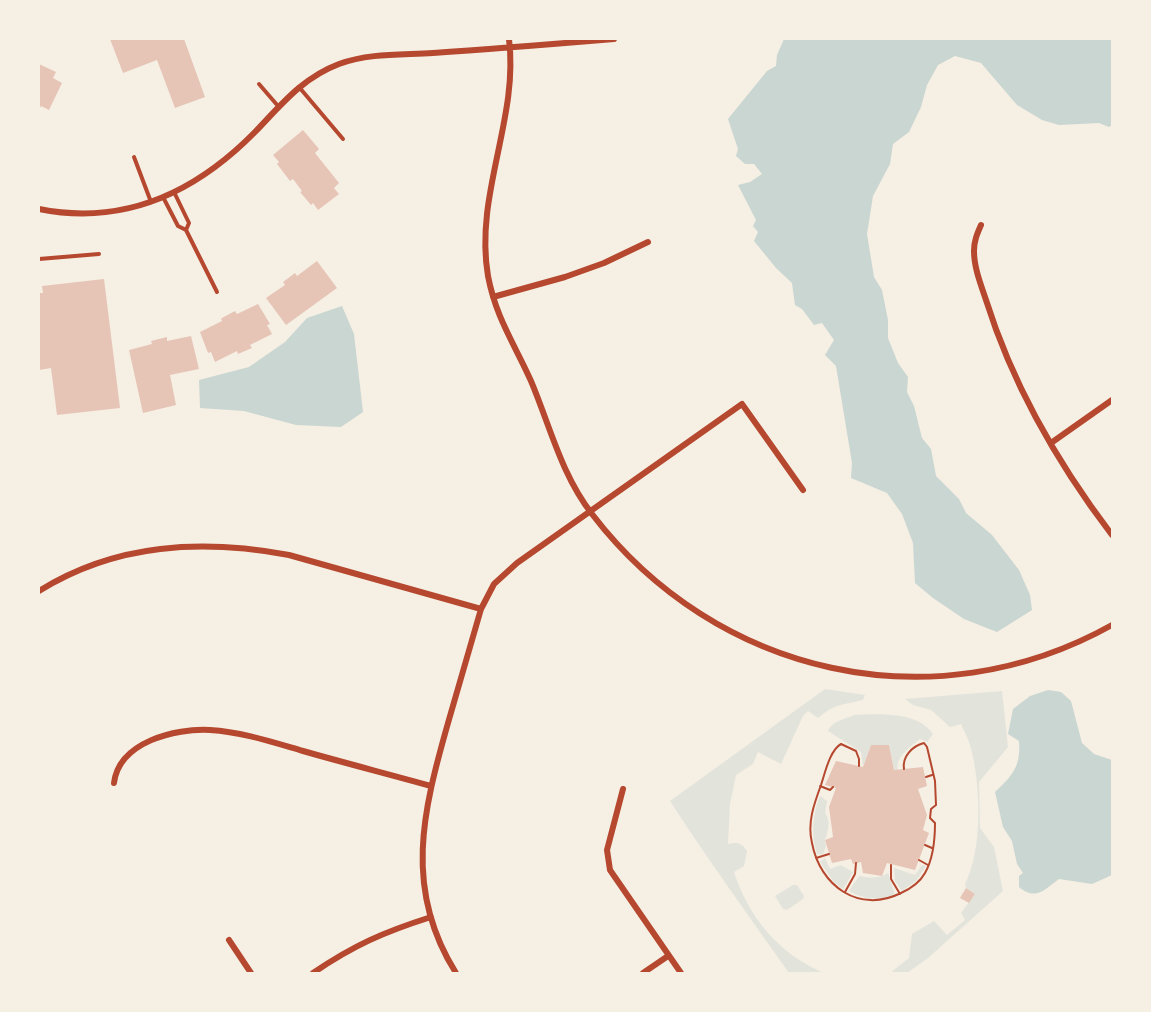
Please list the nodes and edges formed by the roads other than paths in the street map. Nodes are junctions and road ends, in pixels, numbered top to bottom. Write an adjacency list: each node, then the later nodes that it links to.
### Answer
1 (509, 39): 3 (street)
2 (614, 39): 3 (street)
3 (510, 48): 5 (street); 19 (street)
4 (259, 84): 6 (lane)
5 (298, 87): 6 (street); 7 (lane)
6 (278, 106): 9 (street)
7 (343, 139)
8 (134, 157): 11 (lane)
9 (174, 192): 10 (street); 14 (lane)
10 (163, 197): 11 (street); 14 (lane)
11 (151, 203): 12 (street)
12 (39, 209)
13 (981, 225): 21 (street)
14 (186, 230): 18 (lane)
15 (648, 242): 19 (street)
16 (99, 254): 17 (lane)
17 (39, 259)
18 (218, 292)
19 (493, 297): 23 (street)
20 (1112, 400): 21 (street)
21 (1051, 444): 24 (street)
22 (803, 490): 23 (street)
23 (591, 512): 26 (street); 27 (street)
24 (1112, 535)
25 (39, 591): 26 (street)
26 (481, 609): 29 (street)
27 (1112, 625)
28 (114, 783): 29 (street)
29 (430, 786): 31 (street)
30 (623, 789): 33 (street)
31 (431, 917): 35 (street); 36 (street)
32 (229, 940): 34 (street)
33 (668, 956): 37 (street); 38 (street)
34 (251, 973)
35 (313, 973)
36 (456, 973)
37 (644, 973)
38 (681, 973)

